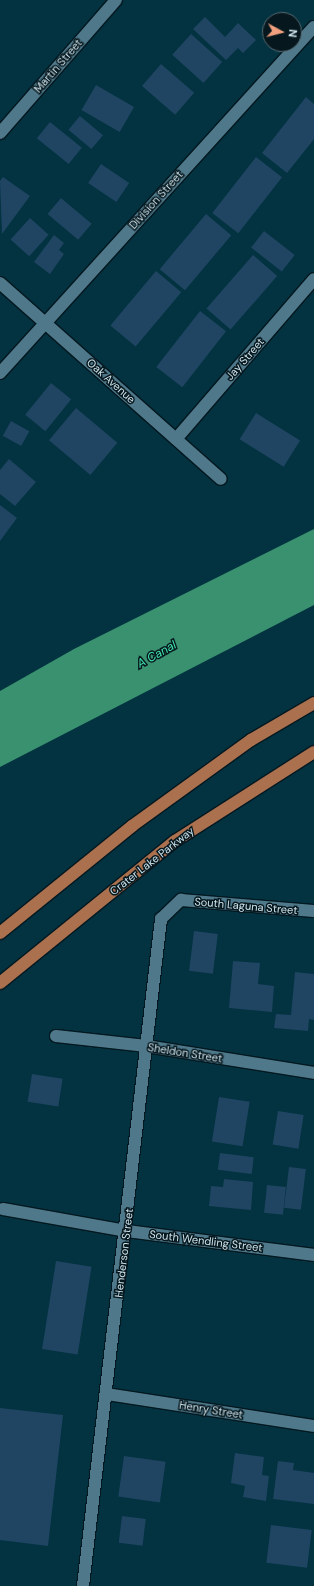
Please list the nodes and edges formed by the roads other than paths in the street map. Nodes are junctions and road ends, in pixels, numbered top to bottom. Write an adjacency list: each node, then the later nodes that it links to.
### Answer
1 (116, 0): 3 (street, Martin Street)
2 (314, 27): 6 (street, Division Street)
3 (0, 133)
4 (314, 279): 8 (street, Jay Street)
5 (0, 283): 6 (street, Oak Avenue)
6 (45, 322): 7 (street, Division Street); 8 (street, Oak Avenue)
7 (0, 374)
8 (176, 439): 9 (street, Oak Avenue)
9 (221, 479)
10 (314, 703): 14 (main road)
11 (314, 752): 15 (main road, Crater Lake Parkway)
12 (314, 911): 13 (street, South Laguna Street)
13 (161, 919): 17 (street, Henderson Street)
14 (0, 933)
15 (0, 983)
16 (56, 1036): 17 (street, Sheldon Street)
17 (146, 1046): 18 (street, Sheldon Street); 20 (street, Henderson Street)
18 (314, 1073)
19 (3, 1209): 20 (street, South Wendling Street)
20 (127, 1231): 21 (street, South Wendling Street); 22 (street, Henderson Street)
21 (314, 1255)
22 (107, 1394): 23 (street, Henry Street); 24 (street, Henderson Street)
23 (314, 1426)
24 (83, 1586)

